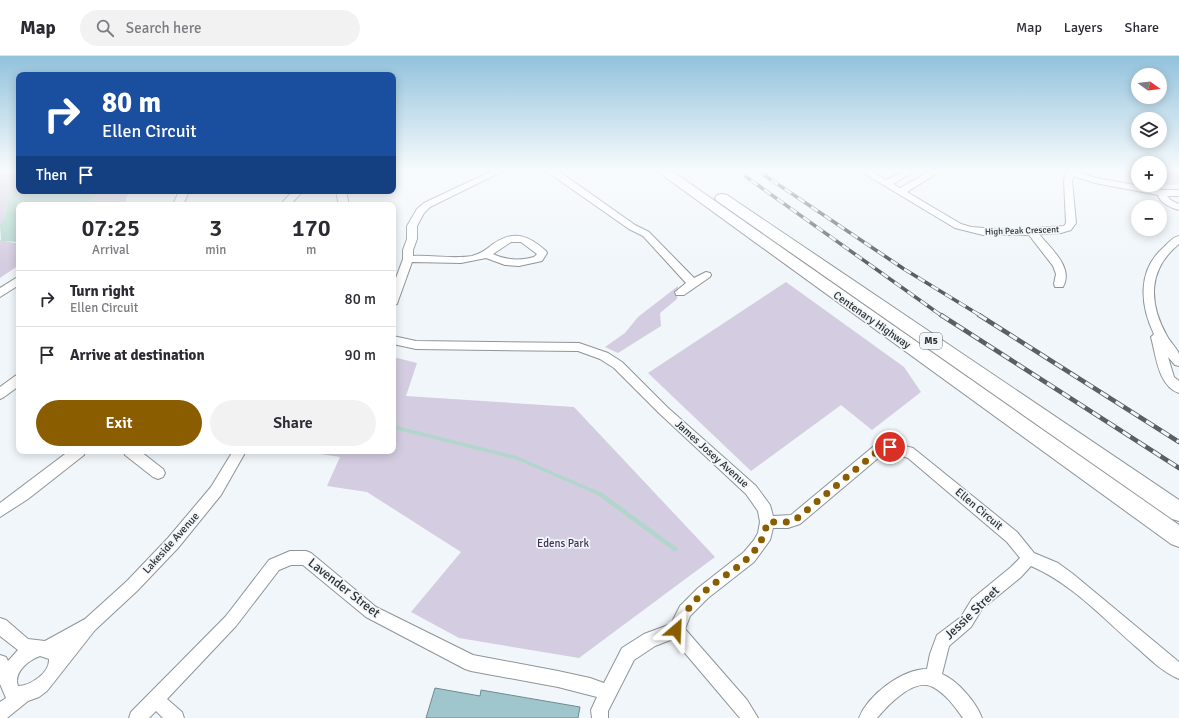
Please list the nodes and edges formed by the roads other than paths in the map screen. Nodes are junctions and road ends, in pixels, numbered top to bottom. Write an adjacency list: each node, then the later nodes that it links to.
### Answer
1 (434, 202): 12 (street)
2 (598, 202): 15 (street)
3 (707, 202): 34 (highway, Centenary Highway / M5)
4 (727, 202): 32 (highway, Centenary Highway / M5)
5 (917, 202): 9 (street, High Peak Crescent)
6 (1070, 202): 9 (street, High Peak Crescent)
7 (1169, 202): 8 (street)
8 (1179, 212)
9 (1031, 231): 16 (street)
10 (1179, 239): 20 (street)
11 (487, 255): 12 (street)
12 (408, 259): 19 (street)
13 (706, 275): 15 (street)
14 (16, 282): 18 (street)
15 (692, 283): 17 (street)
16 (1058, 284)
17 (680, 292)
18 (0, 293)
19 (396, 293)
20 (1155, 326): 22 (street); 23 (street)
21 (396, 341): 33 (street, James Josey Avenue)
22 (1179, 362)
23 (1174, 372): 25 (street)
24 (16, 381): 26 (street)
25 (1179, 388)
26 (0, 394)
27 (75, 454): 31 (street)
28 (134, 454): 30 (street)
29 (238, 454): 36 (street, Lakeside Avenue)
30 (158, 473)
31 (0, 511)
32 (1179, 512)
33 (767, 522): 35 (street, Ellen Circuit); 38 (street)
34 (1179, 537)
35 (1029, 558): 41 (street, Ellen Circuit); 42 (street, Jessie Street)
36 (90, 625): 39 (street, Lakeside Avenue); 40 (street, Lakeside Avenue)
37 (0, 626): 39 (street)
38 (676, 630): 44 (street); 51 (street)
39 (44, 648): 40 (street); 43 (street)
40 (56, 667): 45 (street)
41 (1179, 670)
42 (933, 678): 52 (street); 53 (street)
43 (4, 679): 45 (street)
44 (607, 692): 46 (street, Lavender Street); 50 (street)
45 (24, 694): 47 (street)
46 (156, 699): 48 (street, Lavender Street); 49 (street)
47 (0, 713)
48 (137, 718)
49 (176, 718)
50 (600, 718)
51 (750, 718)
52 (867, 718)
53 (974, 718)

